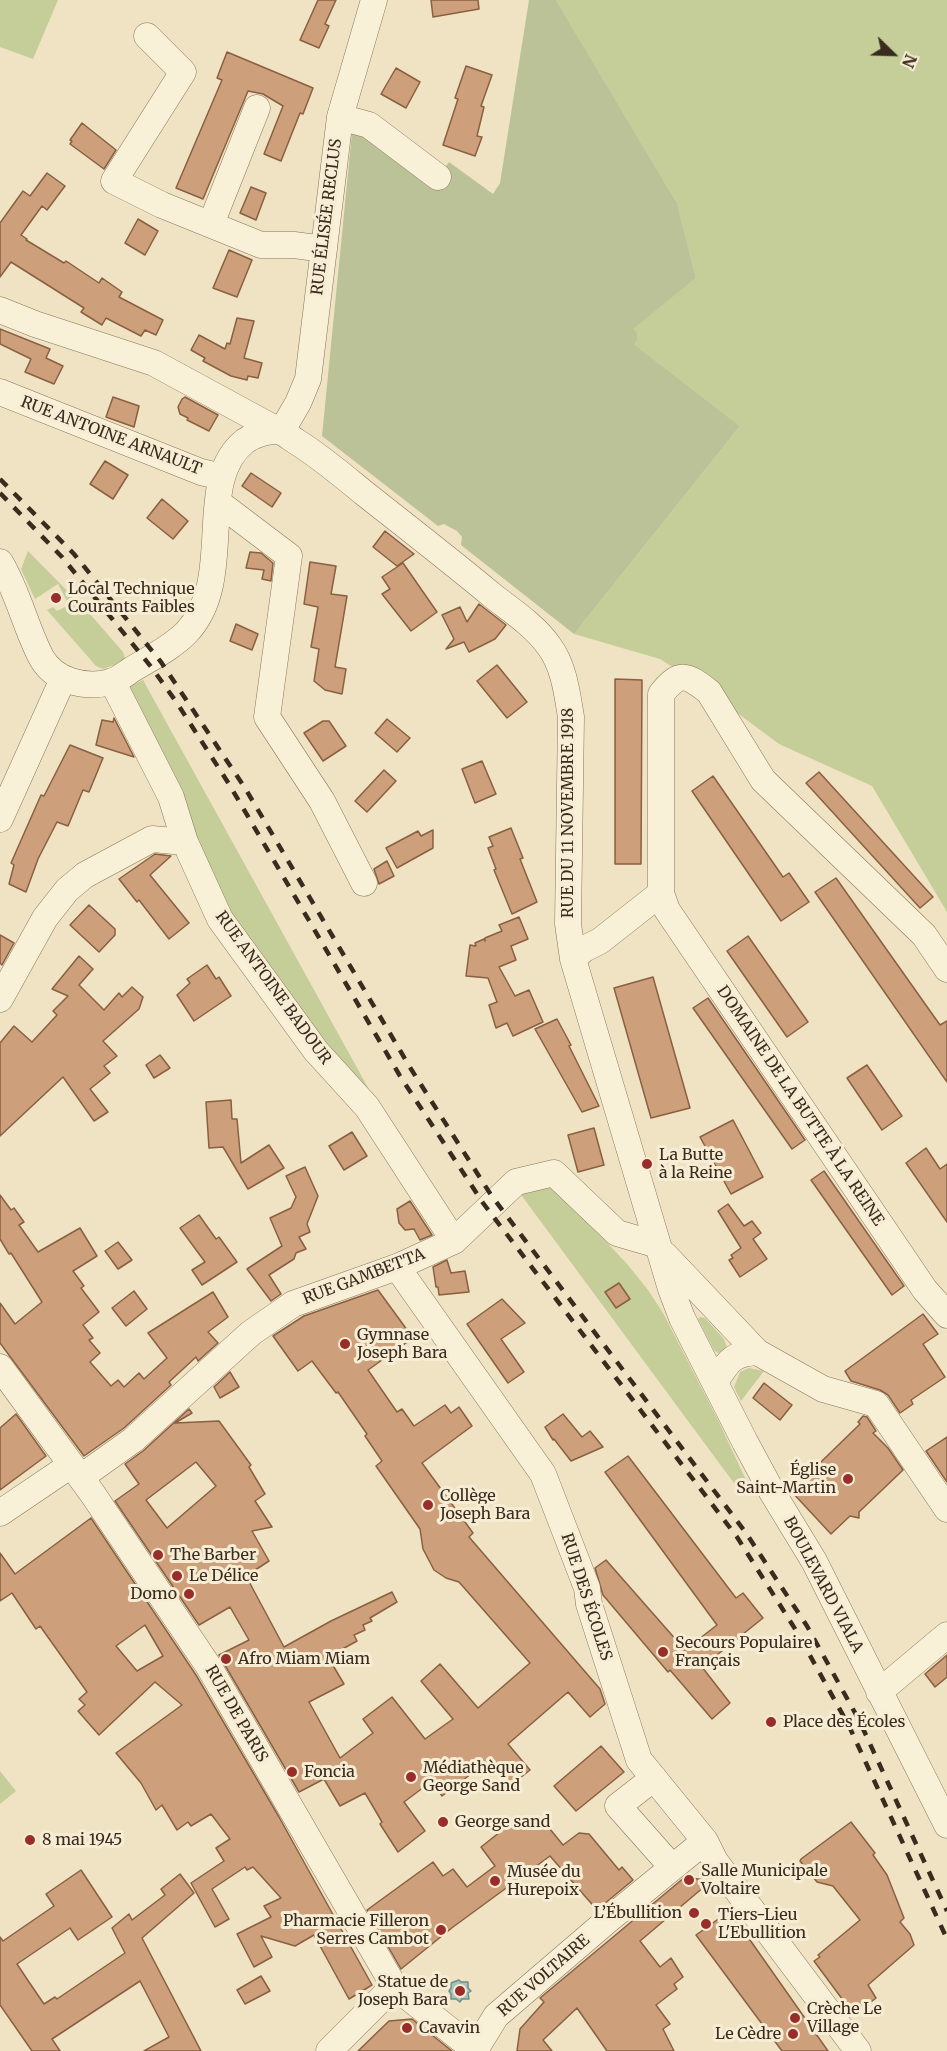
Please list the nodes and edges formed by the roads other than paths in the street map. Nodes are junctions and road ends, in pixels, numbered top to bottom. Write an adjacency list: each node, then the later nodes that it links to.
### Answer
1 (374, 0): 4 (street, RUE ÉLISÉE RECLUS)
2 (147, 36): 6 (street)
3 (257, 108): 6 (street)
4 (339, 117): 5 (street); 7 (street, RUE ÉLISÉE RECLUS)
5 (438, 177)
6 (211, 224): 7 (street)
7 (324, 249): 10 (street, RUE ÉLISÉE RECLUS)
8 (0, 310): 10 (street, RUE DU 11 NOVEMBRE 1918)
9 (0, 392): 11 (street, RUE ANTOINE ARNAULT)
10 (281, 432): 11 (street); 20 (street, RUE DU 11 NOVEMBRE 1918)
11 (222, 477): 12 (street)
12 (219, 503): 15 (street); 18 (street)
13 (0, 562): 14 (street)
14 (63, 679): 15 (street); 16 (street)
15 (112, 681): 17 (street, RUE ANTOINE BADOUR)
16 (0, 819)
17 (185, 842): 22 (street); 23 (street, RUE ANTOINE BADOUR)
18 (364, 883)
19 (661, 893): 20 (street); 21 (street, DOMAINE DE LA BUTTE À LA REINE); 26 (street, DOMAINE DE LA BUTTE À LA REINE)
20 (573, 959): 24 (street, RUE DU 11 NOVEMBRE 1918)
21 (947, 969)
22 (0, 999)
23 (454, 1241): 24 (street, RUE GAMBETTA); 25 (street, RUE GAMBETTA)
24 (658, 1245): 27 (street); 29 (street, BOULEVARD VIALA)
25 (397, 1267): 30 (street, RUE GAMBETTA); 35 (street, RUE DES ÉCOLES)
26 (947, 1315)
27 (757, 1352): 29 (street); 31 (street)
28 (0, 1367): 30 (street, RUE DE PARIS)
29 (715, 1382): 34 (street, BOULEVARD VIALA)
30 (76, 1471): 32 (street, RUE GAMBETTA); 39 (street, RUE DE PARIS)
31 (947, 1509)
32 (0, 1513)
33 (947, 1635): 34 (street)
34 (879, 1692): 36 (street, BOULEVARD VIALA)
35 (654, 1778): 37 (street, RUE DES ÉCOLES); 38 (street)
36 (947, 1825)
37 (705, 1840): 38 (street, RUE VOLTAIRE); 42 (street, RUE DES ÉCOLES)
38 (672, 1867): 40 (street, RUE VOLTAIRE)
39 (393, 1986): 40 (street, RUE DE PARIS); 41 (street)
40 (476, 2050)
41 (329, 2051)
42 (858, 2051)

